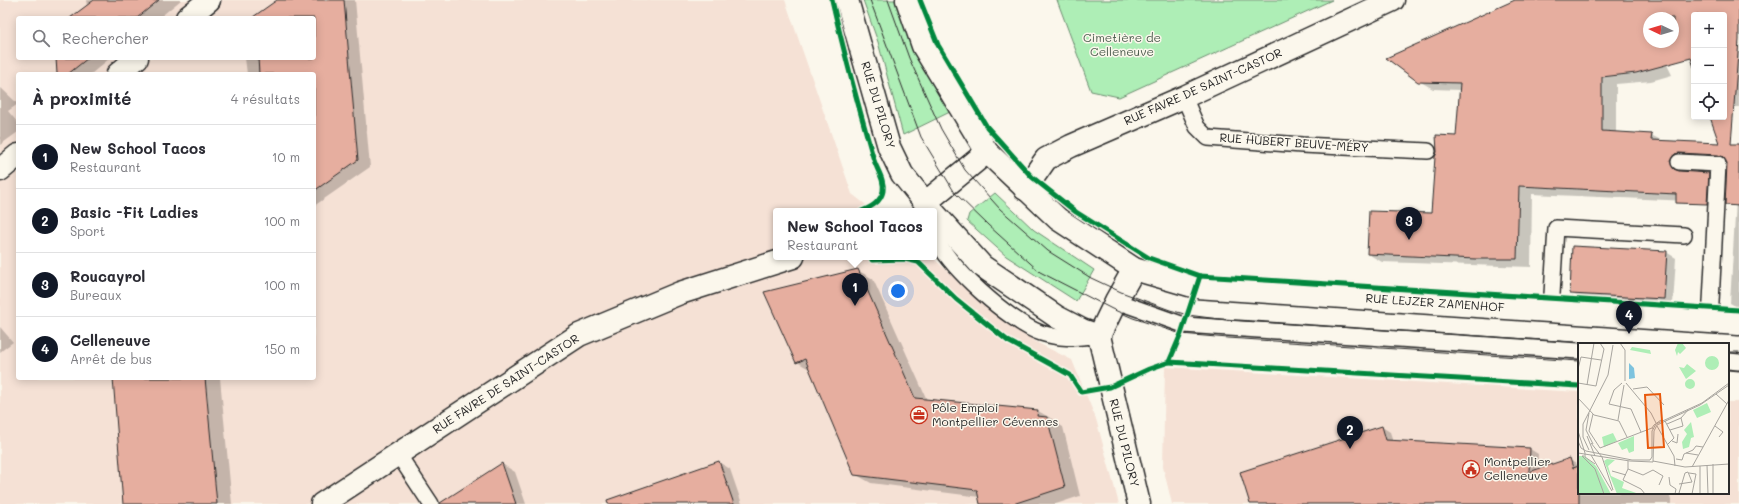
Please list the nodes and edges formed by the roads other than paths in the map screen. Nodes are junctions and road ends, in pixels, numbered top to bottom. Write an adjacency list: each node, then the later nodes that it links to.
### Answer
1 (209, 0): 5 (main road)
2 (847, 0): 15 (main road, RUE DU PILORY)
3 (907, 0): 10 (main road)
4 (1393, 0): 8 (main road, RUE FAVRE DE SAINT-CASTOR)
5 (189, 16)
6 (135, 60): 7 (main road)
7 (120, 72)
8 (1184, 97): 9 (lane, RUE HUBERT BEUVE-MÉRY); 14 (main road, RUE FAVRE DE SAINT-CASTOR)
9 (1428, 151)
10 (987, 152): 14 (main road, RUE LEJZER ZAMENHOF); 16 (main road)
11 (16, 157): 13 (main road)
12 (1679, 162): 24 (lane)
13 (0, 170)
14 (1025, 189): 21 (main road, RUE LEJZER ZAMENHOF)
15 (925, 208)
16 (928, 208)
17 (937, 221): 26 (main road, RUE DU PILORY)
18 (1684, 235): 23 (lane)
19 (937, 240): 26 (lane)
20 (784, 260): 30 (main road, RUE FAVRE DE SAINT-CASTOR)
21 (1134, 269): 22 (main road); 23 (main road, RUE LEJZER ZAMENHOF)
22 (1116, 301): 26 (main road); 27 (lane)
23 (1551, 310): 24 (main road, RUE LEJZER ZAMENHOF)
24 (1710, 322): 25 (main road, RUE LEJZER ZAMENHOF)
25 (1739, 324)
26 (1099, 336): 33 (main road, RUE DU PILORY)
27 (1578, 351)
28 (1729, 361): 29 (lane)
29 (1739, 362)
30 (398, 454): 31 (main road, RUE FAVRE DE SAINT-CASTOR); 32 (lane)
31 (322, 504)
32 (432, 504)
33 (1139, 504)

